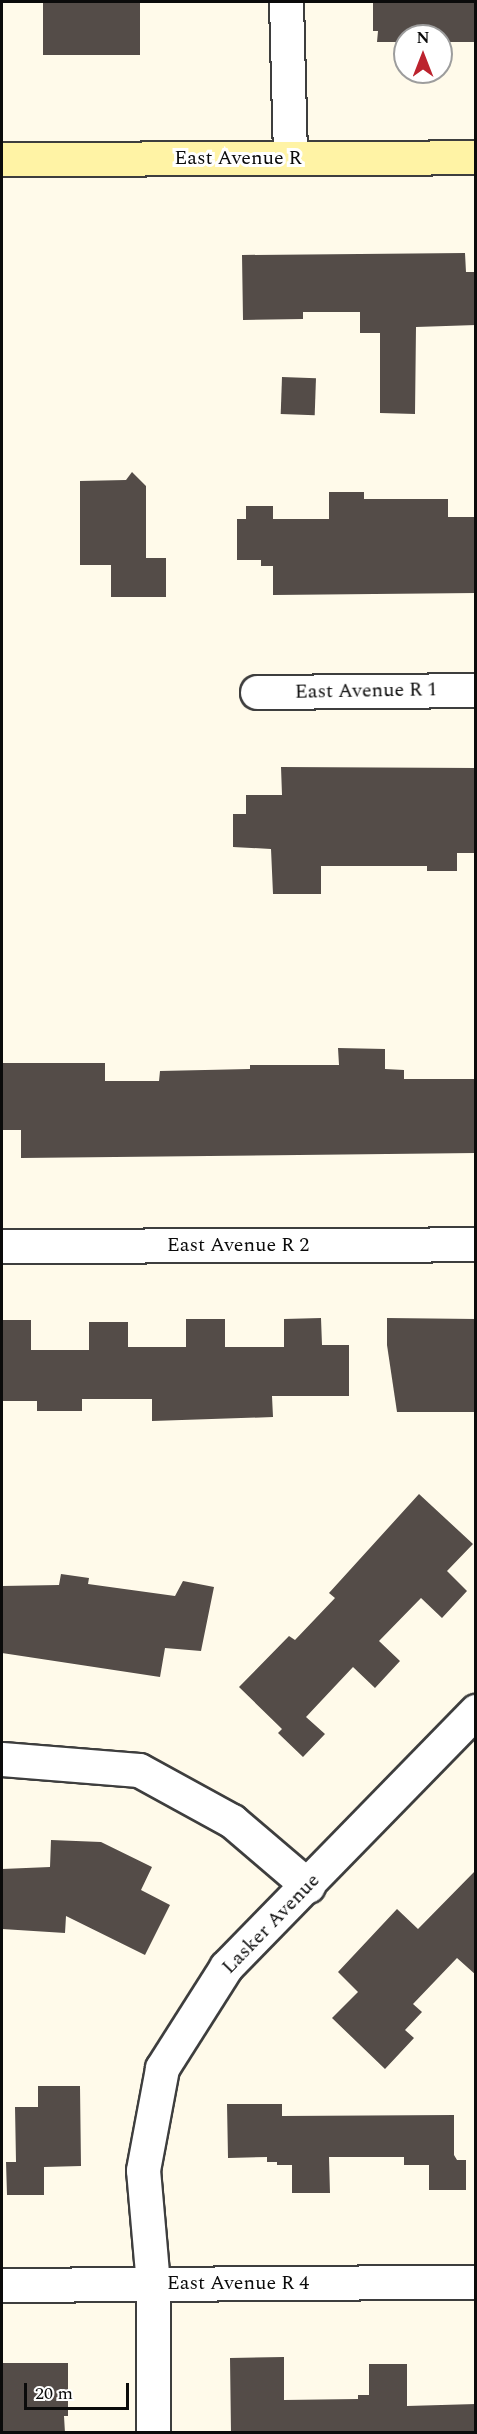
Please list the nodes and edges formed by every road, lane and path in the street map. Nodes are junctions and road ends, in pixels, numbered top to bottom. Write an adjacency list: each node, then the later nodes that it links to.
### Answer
1 (286, 2): 3 (street)
2 (476, 157): 3 (main road, East Avenue R)
3 (290, 158): 4 (main road, East Avenue R)
4 (2, 159)
5 (476, 690): 6 (street, East Avenue R 1)
6 (256, 692)
7 (476, 1244): 8 (street, East Avenue R 2)
8 (2, 1246)
9 (476, 1711): 11 (street, Lasker Avenue)
10 (2, 1760): 11 (street)
11 (308, 1886): 13 (street, Lasker Avenue)
12 (476, 2282): 13 (street, East Avenue R 4)
13 (153, 2284): 14 (street, East Avenue R 4); 15 (street, Lasker Avenue)
14 (2, 2285)
15 (153, 2433)

